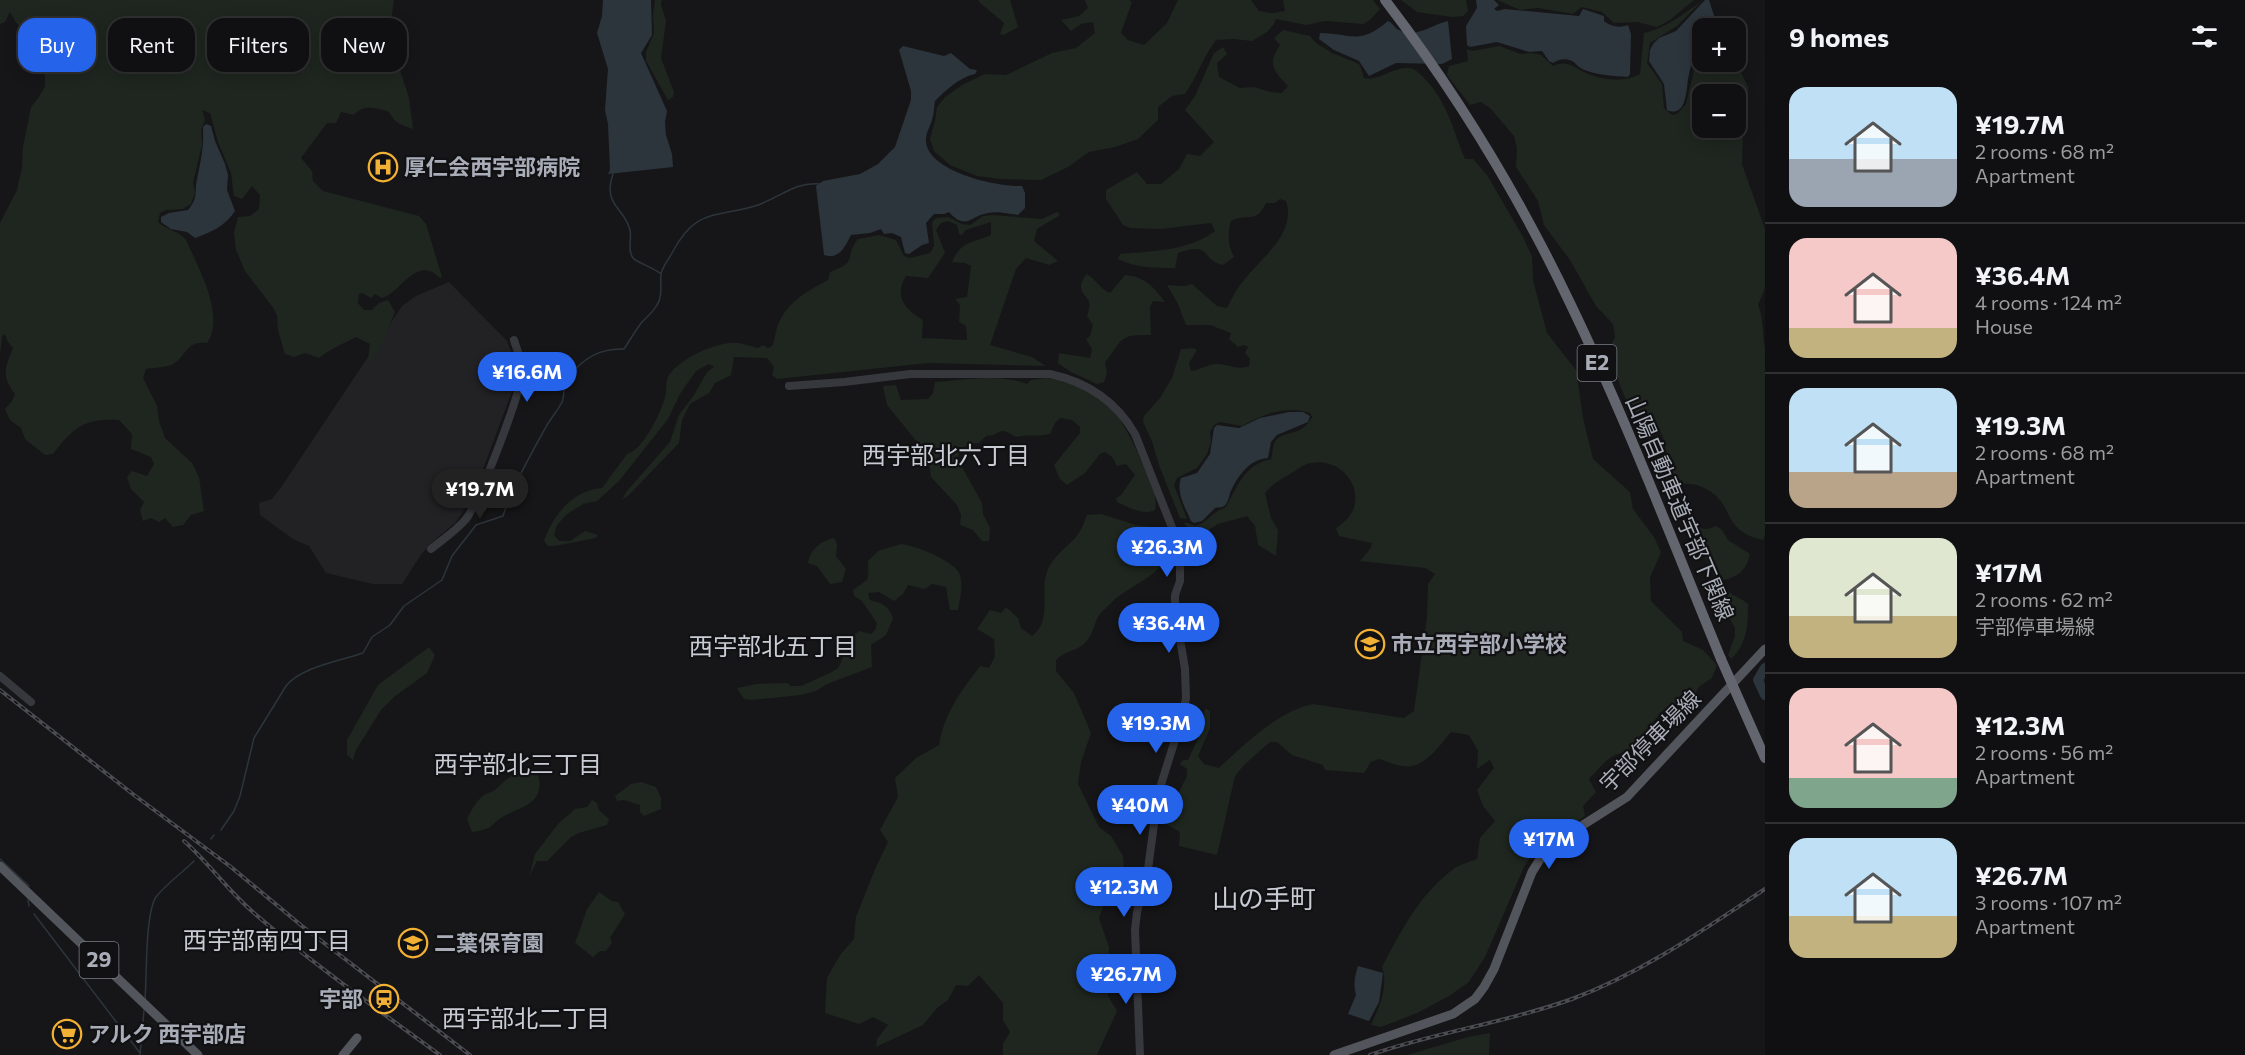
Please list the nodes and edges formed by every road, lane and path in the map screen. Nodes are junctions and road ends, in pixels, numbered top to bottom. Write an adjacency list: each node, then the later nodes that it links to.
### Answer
1 (1387, 2): 8 (highway, 山陽自動車道宇部下関線 / E2, bridge)
2 (514, 340): 4 (street)
3 (789, 386): 13 (street)
4 (431, 549)
5 (1765, 649): 14 (main road, 宇部停車場線)
6 (0, 676): 7 (street)
7 (31, 702)
8 (1765, 758)
9 (0, 866): 11 (main road, 29)
10 (357, 1038): 12 (main road)
11 (198, 1055)
12 (343, 1055)
13 (1140, 1055)
14 (1334, 1055)

